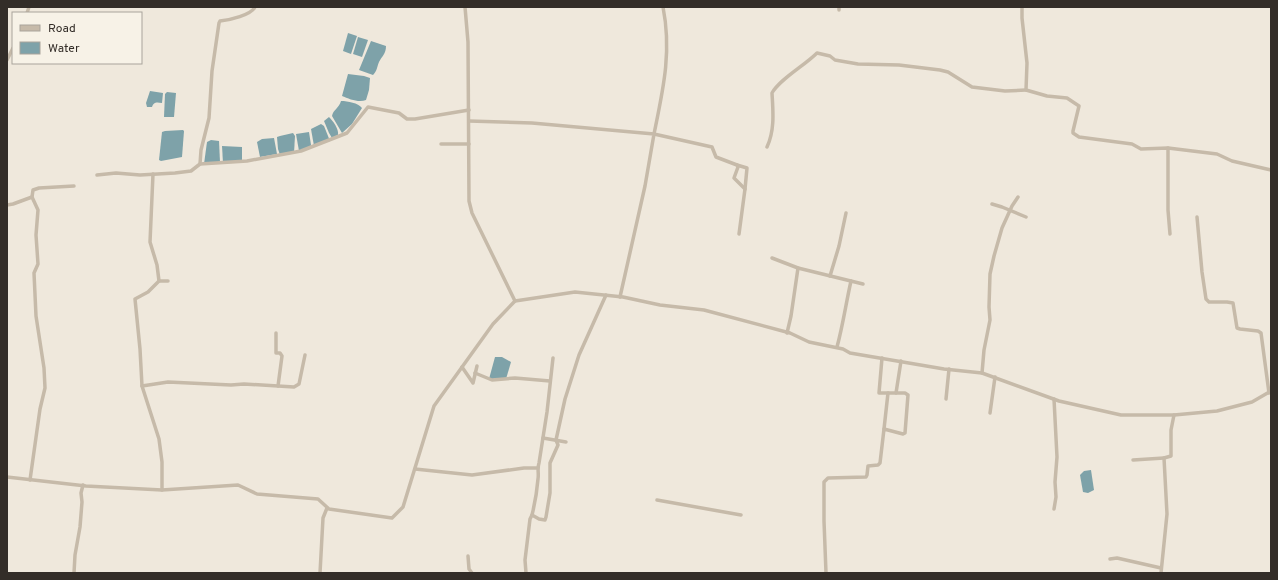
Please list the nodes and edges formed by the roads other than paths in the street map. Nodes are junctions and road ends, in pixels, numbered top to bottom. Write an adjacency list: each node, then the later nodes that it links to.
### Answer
1 (255, 7): 15 (street)
2 (464, 7): 8 (street)
3 (663, 7): 10 (street)
4 (1022, 7): 7 (street)
5 (12, 50): 6 (street)
6 (7, 60)
7 (1026, 90): 13 (street); 14 (street)
8 (469, 110): 9 (street); 15 (street)
9 (469, 121): 10 (street); 12 (street)
10 (654, 134): 16 (street); 40 (street)
11 (441, 144): 12 (street)
12 (469, 144): 41 (street)
13 (767, 148)
14 (1168, 148): 17 (street); 31 (street)
15 (200, 164): 18 (street)
16 (737, 165): 21 (street); 21 (street)
17 (1271, 170)
18 (153, 174): 19 (street); 35 (street)
19 (97, 175)
20 (74, 186): 22 (street)
21 (745, 189): 30 (street)
22 (32, 197): 25 (street); 74 (street)
23 (1018, 197): 26 (street)
24 (992, 204): 26 (street)
25 (7, 205)
26 (1010, 210): 28 (street); 53 (street)
27 (846, 213): 34 (street)
28 (1026, 217)
29 (1197, 217): 58 (street)
30 (739, 234)
31 (1170, 234)
32 (772, 258): 33 (street)
33 (798, 268): 34 (street); 43 (street)
34 (830, 276): 37 (street)
35 (159, 281): 36 (street); 56 (street)
36 (168, 281)
37 (851, 281): 38 (street); 44 (street)
38 (863, 284)
39 (606, 295): 40 (street); 41 (street); 67 (street)
40 (620, 297): 43 (street)
41 (516, 301): 50 (street)
42 (276, 332): 57 (street)
43 (787, 333): 44 (street)
44 (837, 347): 47 (street)
45 (305, 355): 57 (street)
46 (553, 358): 55 (street)
47 (882, 358): 48 (street); 59 (street)
48 (901, 361): 51 (street); 60 (street)
49 (477, 366): 52 (street)
50 (462, 367): 52 (street); 72 (street)
51 (950, 369): 53 (street); 61 (street)
52 (475, 373): 55 (street)
53 (982, 373): 54 (street)
54 (995, 377): 62 (street); 63 (street)
55 (550, 382): 66 (street)
56 (142, 386): 57 (street); 76 (street)
57 (278, 386)
58 (1270, 392): 64 (street)
59 (888, 393): 60 (street); 65 (street)
60 (896, 393): 65 (street)
61 (946, 399)
62 (1054, 399): 64 (street); 79 (street)
63 (990, 413)
64 (1174, 415): 69 (street)
65 (884, 429): 89 (street)
66 (543, 438): 67 (street); 71 (street)
67 (556, 440): 68 (street); 80 (street)
68 (566, 442)
69 (1164, 458): 70 (street); 84 (street)
70 (1133, 460)
71 (537, 468): 72 (street); 80 (street)
72 (415, 469): 78 (street)
73 (7, 477): 74 (street)
74 (30, 480): 75 (street)
75 (82, 485): 76 (street); 85 (street)
76 (162, 490): 78 (street)
77 (657, 500): 81 (street)
78 (327, 508): 86 (street)
79 (1054, 509)
80 (532, 515): 88 (street)
81 (741, 515)
82 (468, 556): 87 (street)
83 (1110, 559): 84 (street)
84 (1161, 568): 90 (street)
85 (74, 573)
86 (320, 573)
87 (472, 573)
88 (526, 573)
89 (826, 573)
90 (1161, 573)

